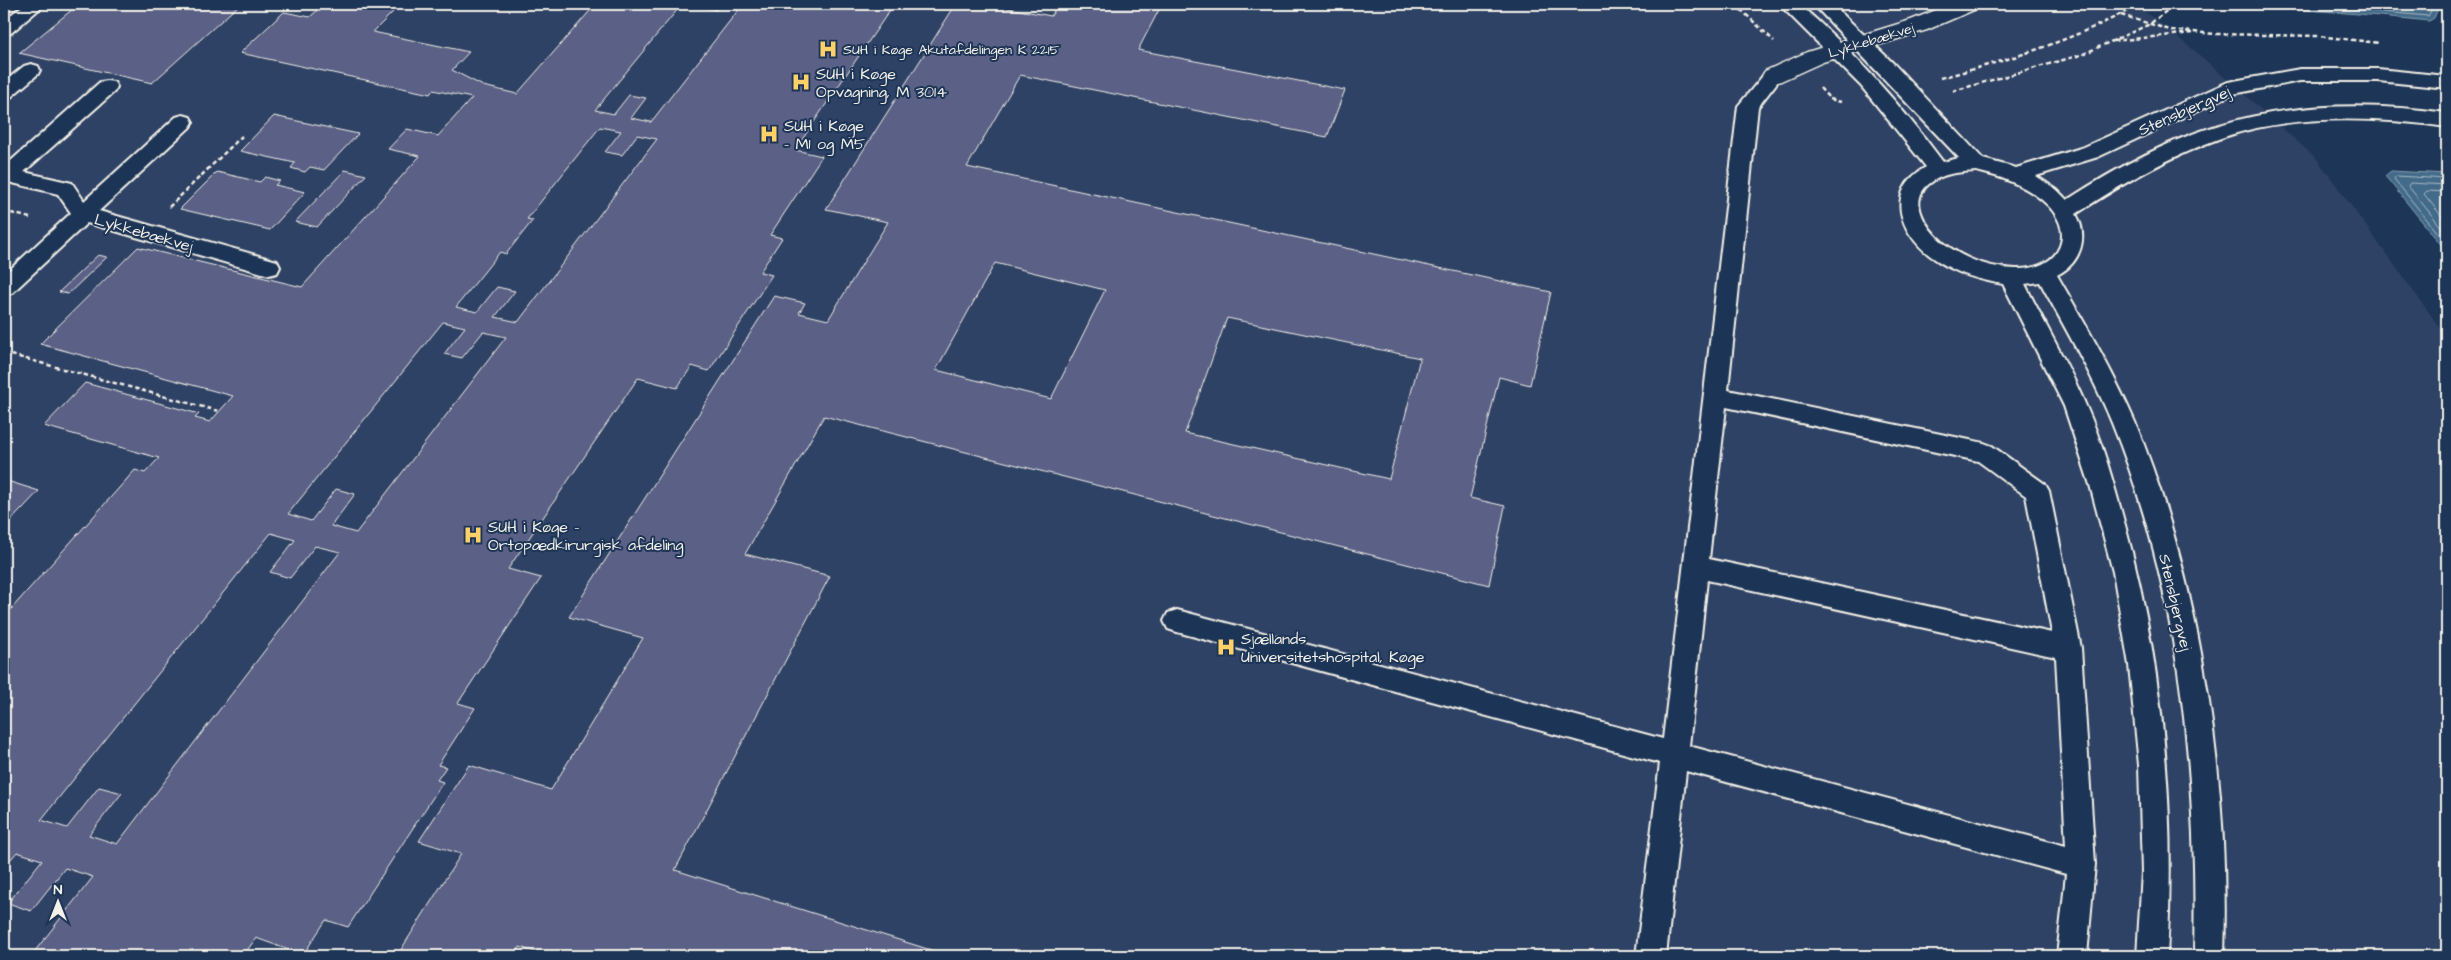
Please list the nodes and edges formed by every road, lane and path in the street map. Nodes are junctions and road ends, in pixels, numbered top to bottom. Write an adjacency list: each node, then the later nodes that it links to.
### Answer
1 (36, 4): 10 (lane)
2 (1788, 4): 8 (lane)
3 (1969, 4): 12 (street, Lykkebækvej)
4 (2140, 4): 7 (path)
5 (2175, 4): 9 (path)
6 (1831, 5): 8 (lane); 12 (lane)
7 (2122, 15): 9 (path); 21 (path)
8 (1803, 17): 15 (lane)
9 (2150, 24): 11 (path); 13 (path)
10 (4, 29)
11 (2198, 32): 13 (path); 14 (path)
12 (1863, 42): 15 (street, Lykkebækvej); 21 (lane)
13 (2110, 42): 21 (path)
14 (2384, 44)
15 (1836, 50): 17 (street, Lykkebækvej); 26 (lane)
16 (31, 70): 20 (lane)
17 (1773, 76): 37 (lane)
18 (2447, 82): 28 (lane, Stensbjergvej)
19 (107, 87): 27 (lane)
20 (4, 92)
21 (1911, 94): 25 (lane)
22 (2447, 120): 29 (lane, Stensbjergvej)
23 (183, 122): 30 (lane)
24 (242, 136): 31 (path)
25 (1976, 164): 26 (lane); 28 (lane)
26 (1938, 169): 34 (lane)
27 (6, 175): 30 (lane, Lykkebækvej)
28 (2018, 175): 29 (lane)
29 (2065, 211): 33 (lane)
30 (82, 214): 31 (lane, Lykkebækvej); 35 (lane)
31 (143, 232): 32 (lane, Lykkebækvej)
32 (268, 267)
33 (2045, 272): 34 (lane); 47 (lane, Stensbjergvej)
34 (2010, 276): 46 (lane)
35 (4, 287)
36 (4, 353): 38 (path)
37 (1716, 396): 39 (lane); 41 (lane)
38 (218, 411)
39 (1696, 566): 41 (lane); 42 (lane)
40 (1177, 621): 42 (lane)
41 (2068, 648): 43 (lane)
42 (1674, 755): 43 (lane); 44 (lane)
43 (2081, 864): 45 (lane)
44 (1651, 956)
45 (2072, 956)
46 (2152, 956)
47 (2209, 956)

